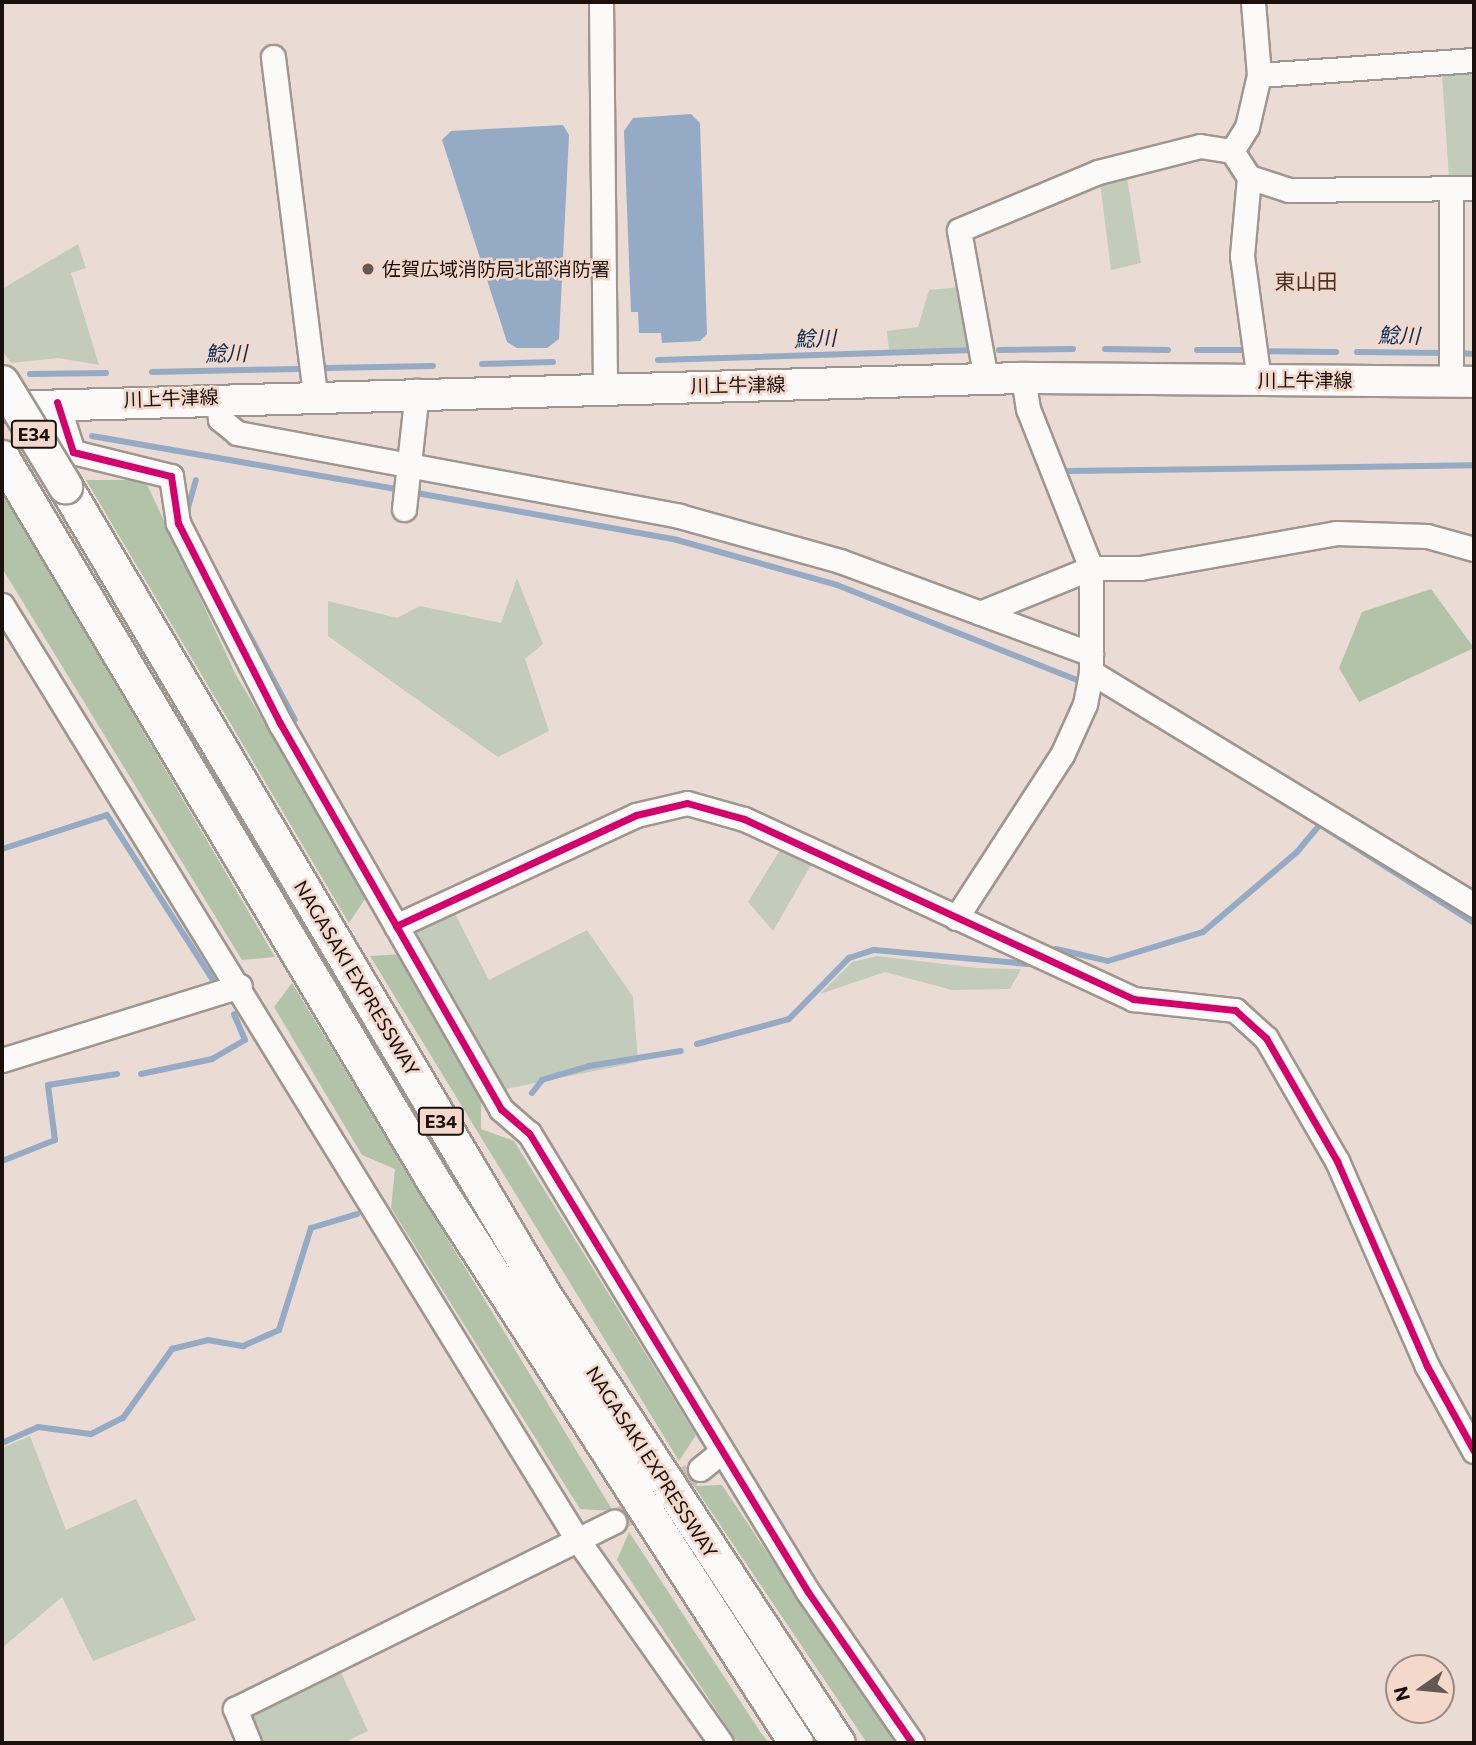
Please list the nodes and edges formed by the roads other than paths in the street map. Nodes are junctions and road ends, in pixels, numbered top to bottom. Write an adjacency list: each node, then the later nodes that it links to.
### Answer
1 (601, 2): 14 (street)
2 (1253, 2): 5 (street)
3 (273, 57): 16 (street)
4 (1474, 60): 5 (street)
5 (1259, 75): 6 (street)
6 (1232, 151): 7 (street); 10 (street)
7 (1249, 177): 8 (street); 11 (street)
8 (1463, 189): 13 (street)
9 (1023, 378): 10 (main road, 川上牛津線); 11 (main road, 川上牛津線); 24 (street)
10 (986, 379): 14 (main road, 川上牛津線)
11 (1259, 380): 13 (main road, 川上牛津線)
12 (2, 382): 41 (highway, NAGASAKI EXPRESSWAY / E34, bridge)
13 (1463, 382)
14 (606, 387): 15 (main road, 川上牛津線)
15 (417, 391): 16 (main road, 川上牛津線); 21 (street)
16 (315, 394): 17 (main road, 川上牛津線)
17 (218, 397): 18 (main road, 川上牛津線); 21 (street)
18 (57, 402): 19 (main road, 川上牛津線); 30 (street)
19 (2, 407)
20 (2, 457): 40 (highway, NAGASAKI EXPRESSWAY / E34)
21 (409, 469): 22 (street); 26 (street)
22 (404, 509)
23 (1474, 549): 24 (street)
24 (1091, 568): 26 (street); 27 (street)
25 (2, 605): 31 (street)
26 (980, 613): 27 (street)
27 (1091, 663): 28 (street); 29 (street)
28 (1474, 905)
29 (956, 918): 30 (street); 33 (street)
30 (396, 926): 34 (street)
31 (240, 986): 32 (street); 37 (street)
32 (2, 1060)
33 (1474, 1451)
34 (720, 1453): 35 (street); 42 (street)
35 (700, 1469)
36 (614, 1522): 37 (street)
37 (575, 1536): 38 (street); 39 (street)
38 (248, 1743)
39 (721, 1743)
40 (796, 1743)
41 (838, 1743)
42 (912, 1743)

